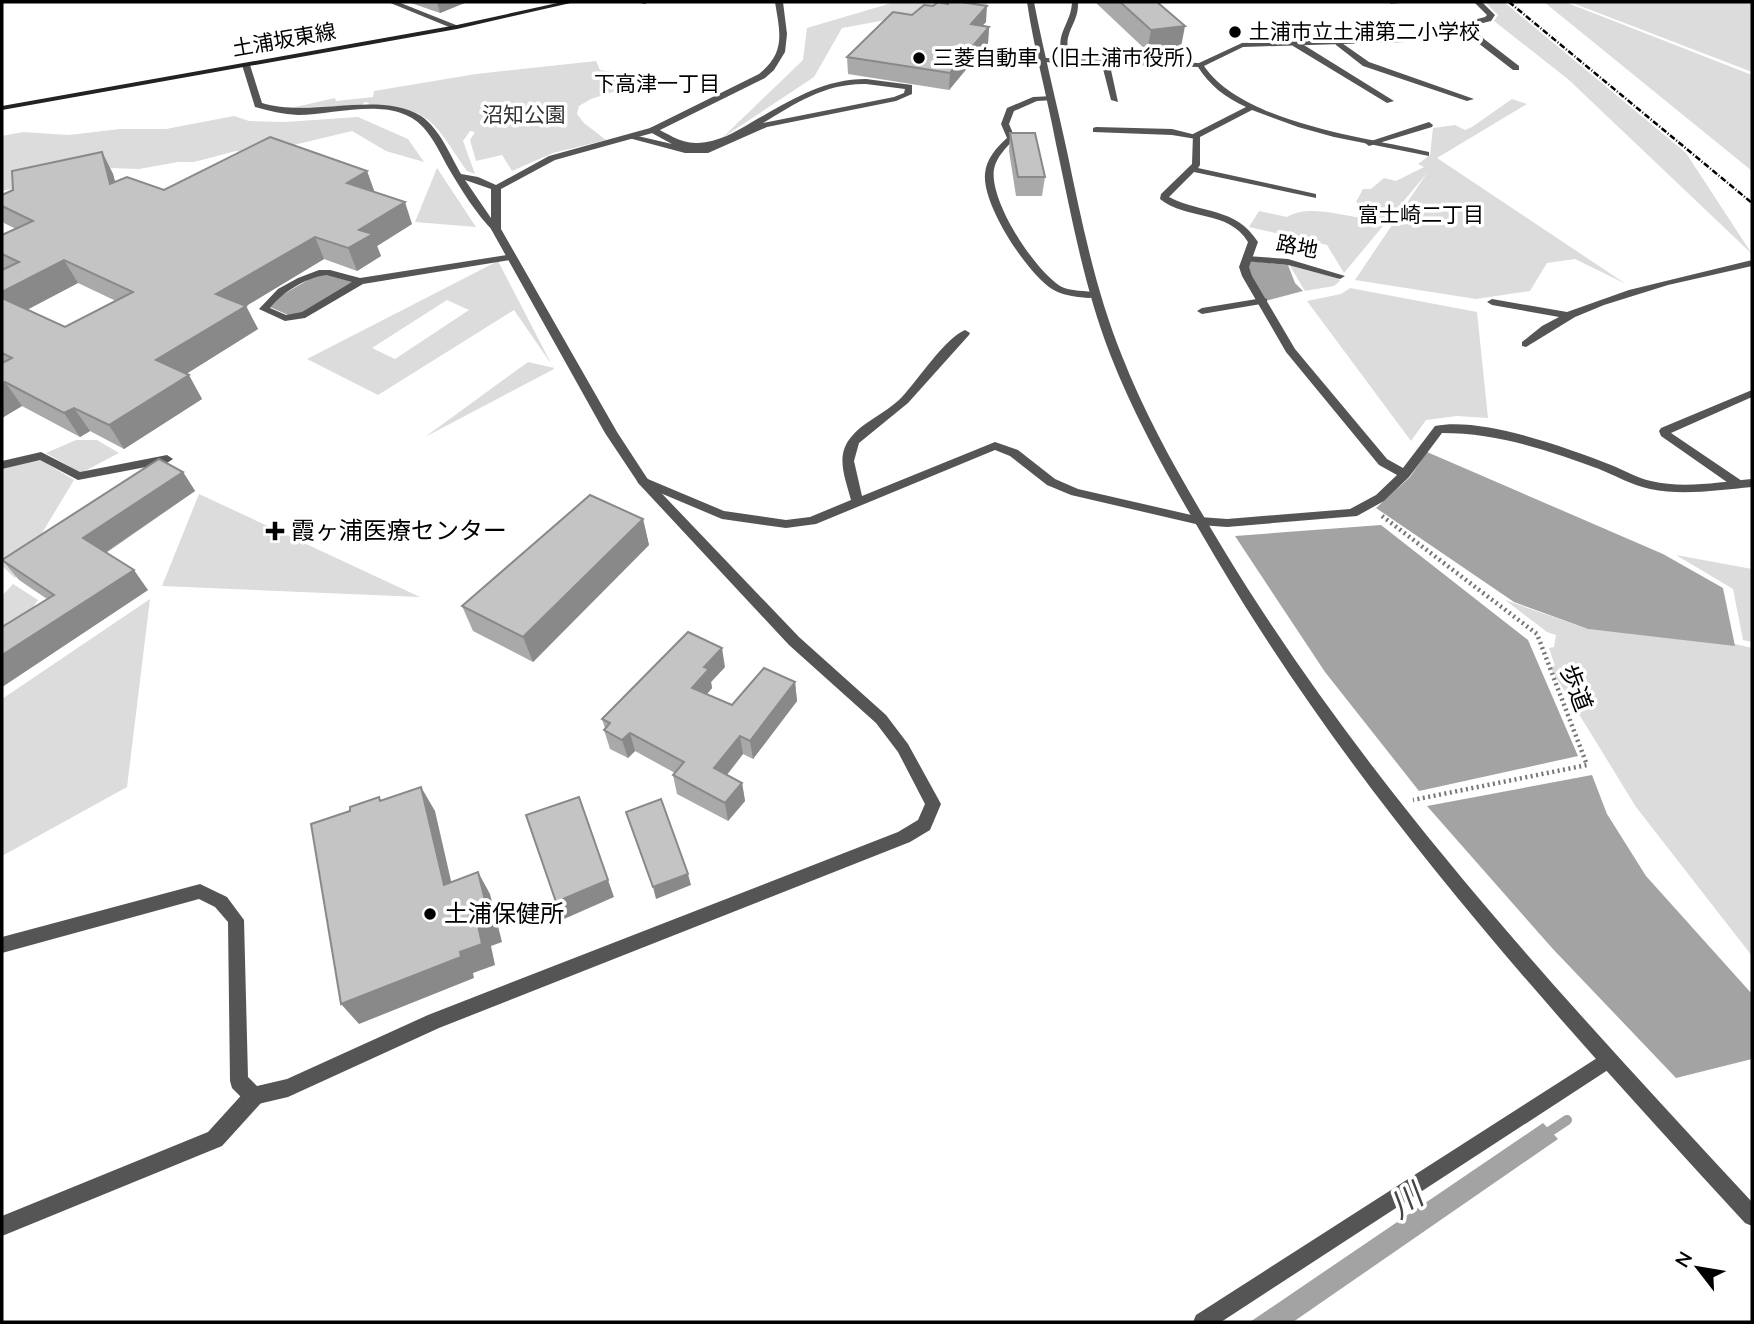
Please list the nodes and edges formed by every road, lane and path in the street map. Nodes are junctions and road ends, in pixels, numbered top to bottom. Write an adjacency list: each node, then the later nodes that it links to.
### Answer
1 (393, 2): 9 (street)
2 (570, 2): 9 (main road, 土浦坂東線)
3 (639, 2): 4 (street)
4 (645, 2)
5 (779, 2): 26 (street)
6 (1030, 2): 13 (street)
7 (1074, 2): 14 (street)
8 (1478, 2): 10 (street)
9 (457, 27): 16 (main road, 土浦坂東線)
10 (1464, 27): 11 (street); 18 (street)
11 (1339, 43): 12 (street); 20 (street)
12 (1296, 44): 17 (street); 22 (street)
13 (1043, 60): 14 (street); 19 (street)
14 (1067, 60): 15 (street)
15 (1105, 61): 17 (street); 21 (street)
16 (246, 65): 24 (main road, 土浦坂東線); 33 (street)
17 (1200, 65): 23 (street)
18 (1516, 68)
19 (1051, 98): 42 (street); 42 (street)
20 (1470, 99)
21 (1115, 100)
22 (1390, 101)
23 (1252, 107): 28 (street); 30 (street)
24 (2, 108)
25 (1429, 125): 30 (street)
26 (653, 130): 29 (street); 29 (street)
27 (1097, 130): 28 (street)
28 (1196, 136): 32 (street)
29 (629, 137): 34 (street)
30 (1369, 143): 31 (street)
31 (1426, 154)
32 (1193, 169): 35 (street); 38 (street)
33 (458, 176): 34 (street); 36 (street)
34 (496, 188): 36 (street)
35 (1313, 196)
36 (496, 229): 37 (street)
37 (513, 257): 41 (street); 53 (street)
38 (1247, 259): 40 (street, 路地); 43 (street)
39 (1752, 263): 46 (street)
40 (1340, 276)
41 (360, 281): 41 (street)
42 (1094, 295): 58 (street)
43 (1263, 301): 45 (street); 52 (street)
44 (1492, 302): 46 (street)
45 (1202, 311)
46 (1571, 316): 48 (street)
47 (965, 332): 56 (street)
48 (1526, 344)
49 (1752, 393): 55 (street)
50 (167, 459): 51 (street)
51 (2, 465)
52 (1405, 474): 55 (street); 57 (street)
53 (643, 481): 56 (street); 62 (street)
54 (1752, 483): 55 (street)
55 (1738, 484)
56 (858, 502): 58 (street)
57 (1369, 506): 58 (street); 59 (path, 歩道)
58 (1200, 521): 59 (street)
59 (1392, 804): 61 (street)
60 (2, 945): 62 (street)
61 (1608, 1060): 63 (street); 65 (street)
62 (254, 1096): 64 (street)
63 (1752, 1216)
64 (2, 1226)
65 (1203, 1322)

